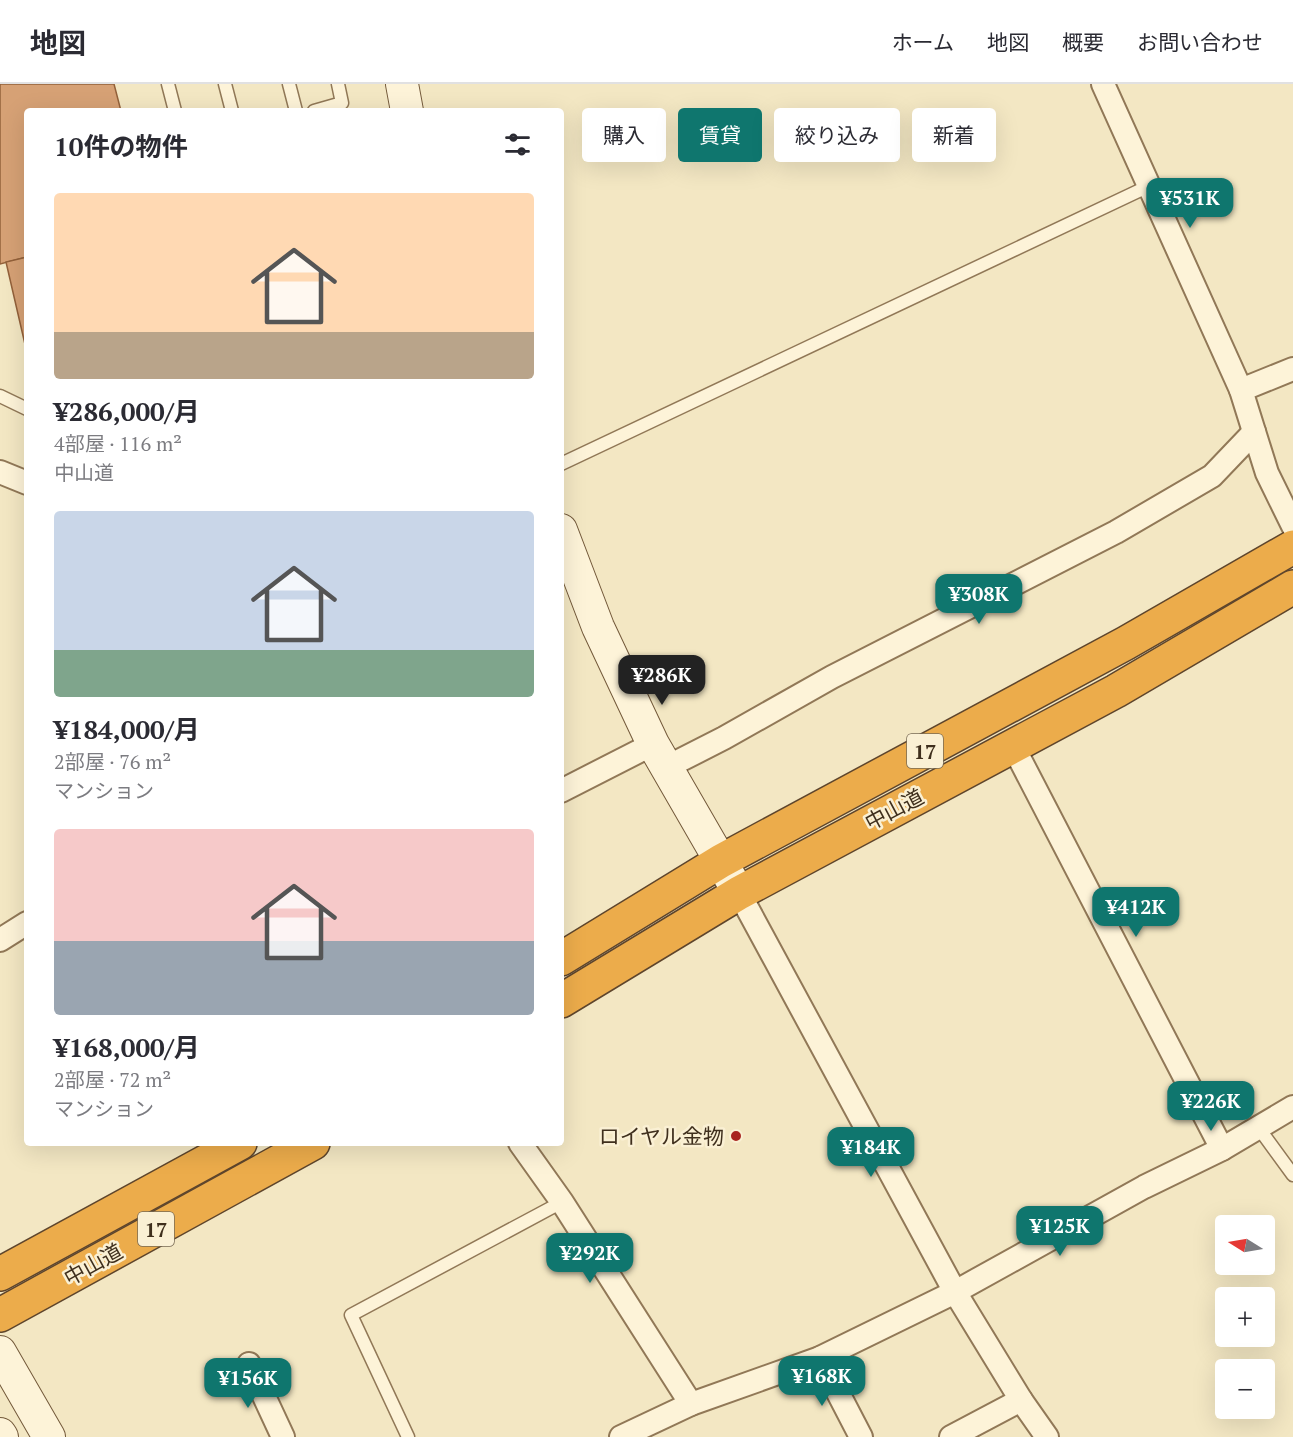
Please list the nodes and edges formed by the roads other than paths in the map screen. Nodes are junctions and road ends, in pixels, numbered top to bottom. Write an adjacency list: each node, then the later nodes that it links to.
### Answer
1 (168, 84): 7 (lane)
2 (225, 84): 8 (lane)
3 (290, 84): 9 (lane)
4 (338, 84): 10 (lane)
5 (402, 84): 11 (street)
6 (1103, 84): 12 (street)
7 (174, 108)
8 (231, 108)
9 (296, 108)
10 (324, 108)
11 (406, 108)
12 (1149, 186): 14 (street); 18 (lane)
13 (1293, 369): 14 (street)
14 (1241, 390): 17 (street)
15 (0, 396): 16 (lane)
16 (24, 408)
17 (1254, 432): 21 (street); 26 (street)
18 (564, 463)
19 (0, 472): 20 (street)
20 (24, 482)
21 (1293, 526)
22 (564, 538): 26 (street)
23 (1293, 547): 28 (highway, 中山道 / 17)
24 (1293, 587): 25 (highway, 中山道 / 17)
25 (1013, 746): 29 (highway, 中山道 / 17); 39 (street)
26 (660, 756): 27 (street); 28 (street)
27 (564, 790)
28 (721, 861): 29 (street); 32 (highway, 中山道 / 17)
29 (739, 893): 33 (highway, 中山道 / 17); 43 (street)
30 (24, 925): 31 (street)
31 (0, 940)
32 (564, 957)
33 (564, 999)
34 (1293, 1107): 35 (street)
35 (1258, 1127): 39 (street); 40 (lane)
36 (235, 1146): 42 (highway, 中山道 / 17)
37 (308, 1146): 44 (highway, 中山道 / 17)
38 (522, 1146): 41 (street)
39 (1222, 1149): 43 (street)
40 (1293, 1175)
41 (562, 1202): 49 (street); 52 (lane)
42 (0, 1274)
43 (956, 1292): 46 (street); 48 (street)
44 (0, 1315)
45 (0, 1352): 50 (street)
46 (820, 1358): 49 (street); 54 (street)
47 (249, 1364): 51 (street)
48 (1021, 1400): 55 (street); 56 (street)
49 (691, 1404): 53 (street)
50 (49, 1437)
51 (283, 1437)
52 (408, 1437)
53 (621, 1437)
54 (861, 1437)
55 (951, 1437)
56 (1047, 1437)

